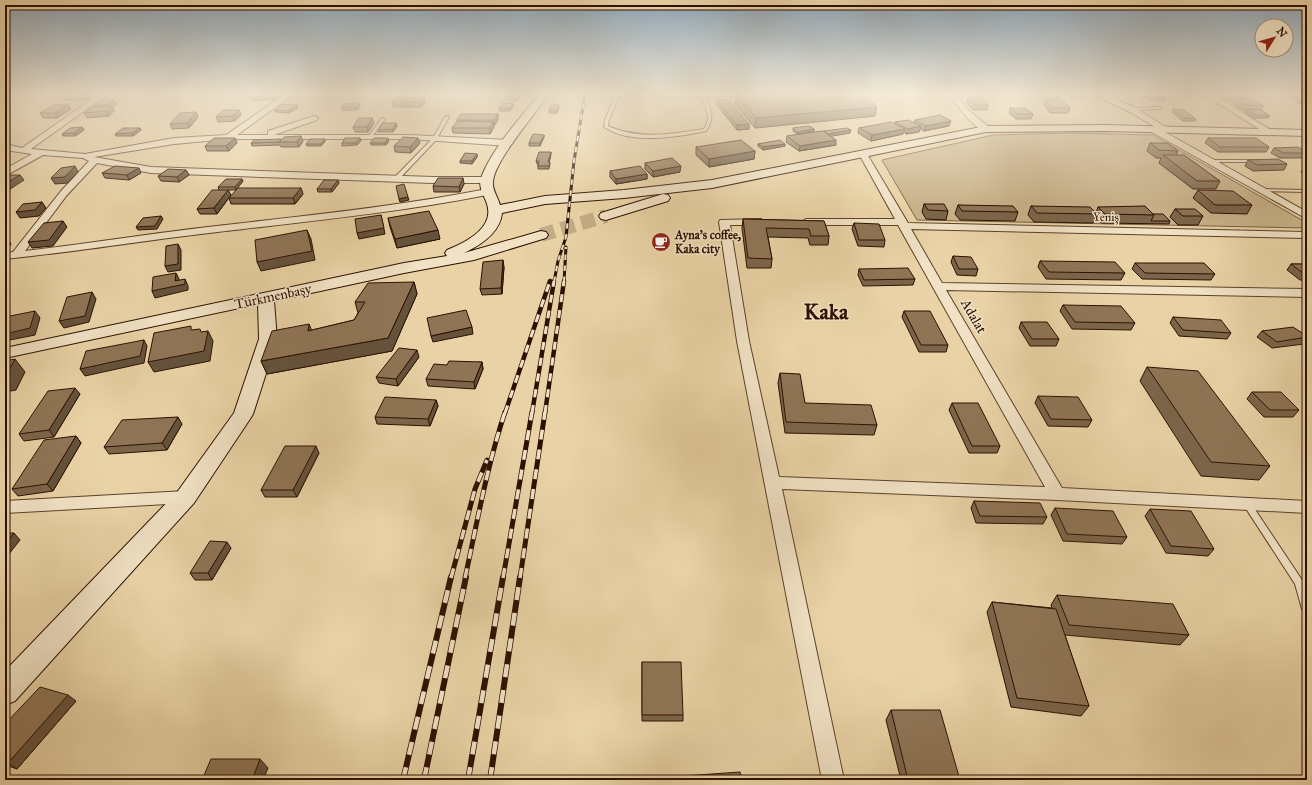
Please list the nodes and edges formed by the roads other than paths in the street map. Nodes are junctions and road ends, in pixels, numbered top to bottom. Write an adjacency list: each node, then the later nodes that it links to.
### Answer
1 (52, 131): 20 (street)
2 (237, 131): 15 (street)
3 (278, 131): 16 (street)
4 (374, 131): 14 (lane)
5 (440, 131): 17 (lane)
6 (518, 131): 18 (street)
7 (612, 131): 8 (lane)
8 (700, 131)
9 (978, 131): 22 (street)
10 (1156, 131): 25 (street)
11 (1222, 131): 12 (street)
12 (1270, 132): 13 (street)
13 (1307, 133)
14 (370, 136): 16 (street); 17 (street)
15 (228, 137): 16 (street); 23 (street)
16 (260, 137)
17 (435, 140): 18 (street); 28 (lane)
18 (509, 143): 30 (street)
19 (5, 147): 20 (street)
20 (23, 151): 21 (street)
21 (42, 152): 23 (street); 27 (street)
22 (863, 154): 29 (street); 38 (street, Adalat)
23 (84, 156): 24 (street)
24 (95, 160): 28 (street); 41 (street)
25 (1209, 161): 26 (lane); 31 (street)
26 (1266, 161)
27 (5, 173)
28 (397, 178): 30 (street)
29 (712, 184): 33 (street); 34 (street)
30 (487, 186): 33 (street); 41 (street)
31 (1261, 190): 32 (lane); 35 (street)
32 (1307, 191)
33 (495, 210): 43 (street)
34 (606, 216)
35 (1307, 216)
36 (778, 222): 48 (street)
37 (794, 222): 38 (street, Yeniş)
38 (903, 224): 40 (street, Yeniş); 44 (street, Adalat)
39 (541, 235): 43 (street, Türkmenbaşy)
40 (1307, 235)
41 (17, 254): 42 (street)
42 (5, 256)
43 (404, 268): 46 (street, Türkmenbaşy)
44 (939, 286): 45 (street); 49 (street, Adalat)
45 (1307, 293)
46 (266, 298): 47 (street, Türkmenbaşy); 50 (street)
47 (5, 353)
48 (772, 483): 49 (street); 56 (street)
49 (1057, 494): 51 (street)
50 (186, 497): 52 (street); 55 (street)
51 (1248, 504): 53 (street); 54 (lane)
52 (5, 507)
53 (1307, 507)
54 (1307, 609)
55 (5, 691)
56 (833, 780)

